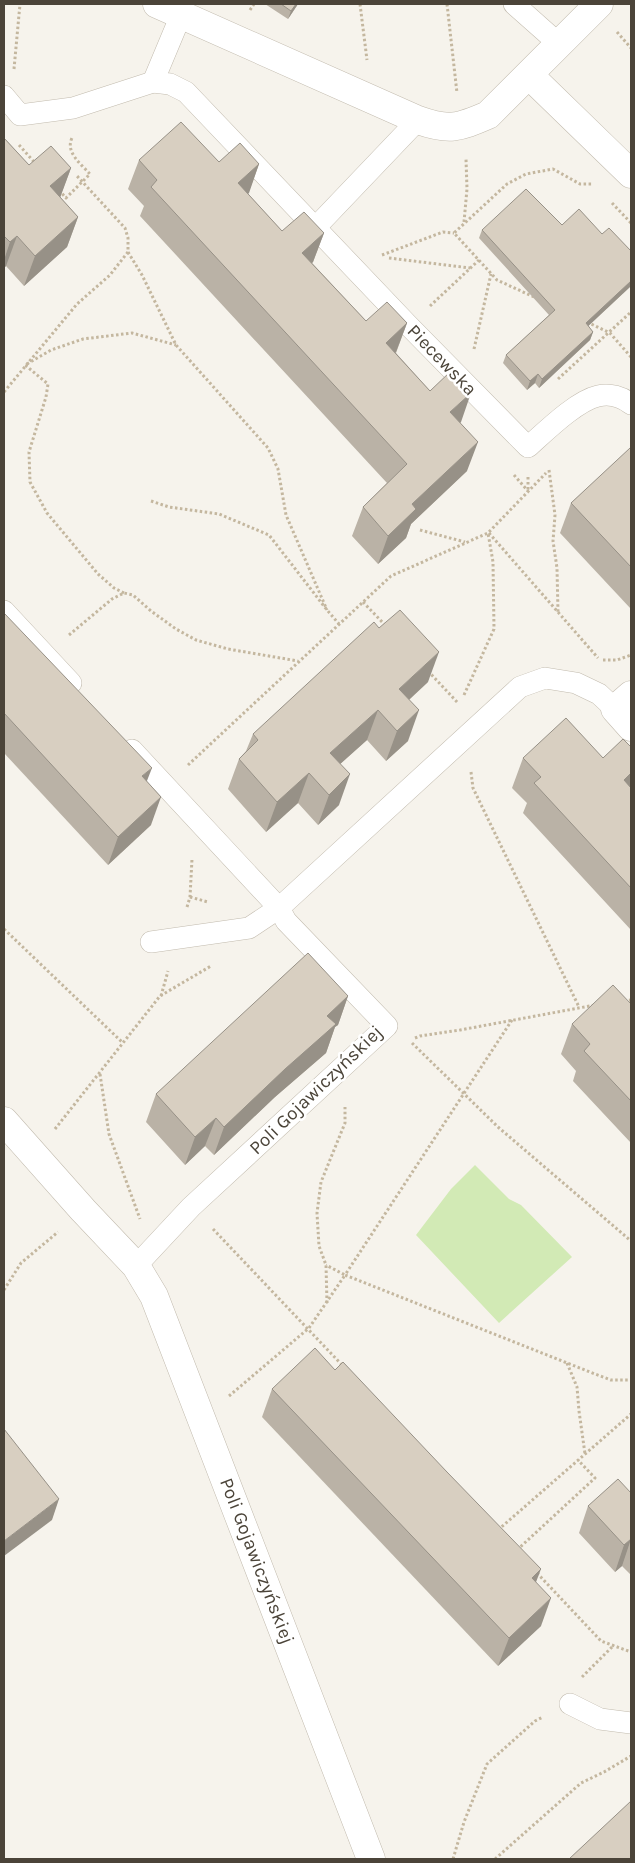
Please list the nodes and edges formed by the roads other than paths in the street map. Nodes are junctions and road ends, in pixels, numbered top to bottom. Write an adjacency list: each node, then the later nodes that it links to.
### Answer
1 (157, 4): 4 (street)
2 (514, 4): 5 (lane)
3 (599, 4): 5 (street)
4 (182, 14): 7 (lane); 9 (street)
5 (559, 44): 6 (street)
6 (528, 75): 9 (street); 10 (street)
7 (153, 82): 8 (lane); 11 (lane, Piecewska)
8 (8, 100)
9 (418, 120): 11 (lane)
10 (631, 174)
11 (315, 228): 12 (lane, Piecewska)
12 (631, 404)
13 (4, 611): 14 (lane)
14 (85, 699)
15 (626, 710): 17 (lane)
16 (119, 735): 17 (lane)
17 (279, 908): 18 (lane); 20 (lane, Poli Gojawiczyńskiej)
18 (151, 942)
19 (4, 1120): 20 (street, Poli Gojawiczyńskiej)
20 (144, 1258): 23 (street, Poli Gojawiczyńskiej)
21 (570, 1704): 22 (lane)
22 (631, 1723)
23 (371, 1859)

